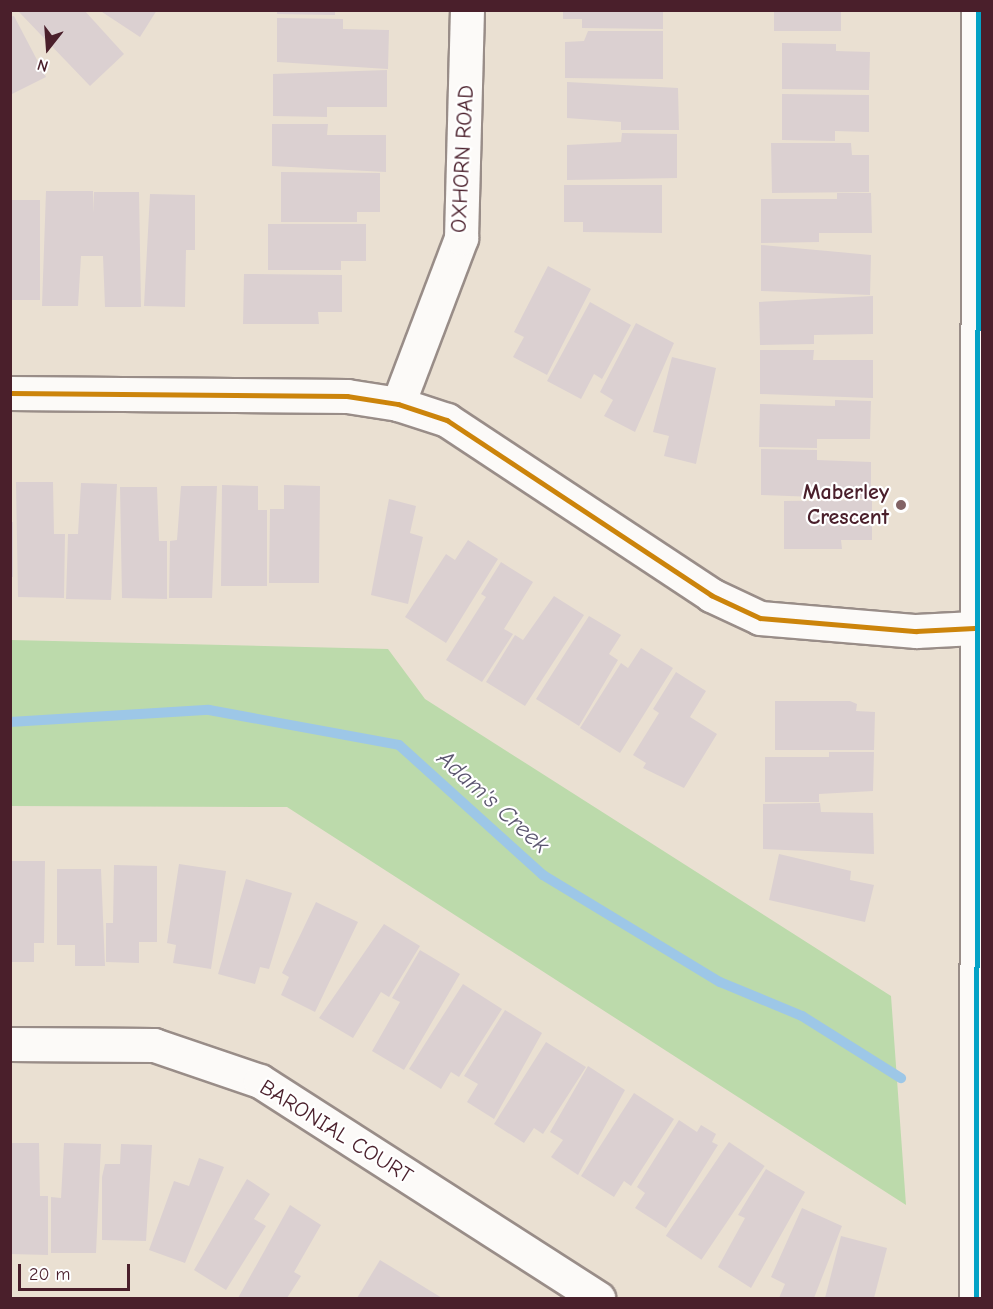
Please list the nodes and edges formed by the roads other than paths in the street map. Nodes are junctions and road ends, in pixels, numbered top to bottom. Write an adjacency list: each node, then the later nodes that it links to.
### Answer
1 (467, 10): 5 (street, OXHORN ROAD)
2 (978, 10): 3 (street)
3 (981, 204): 6 (street)
4 (10, 393): 5 (street)
5 (398, 404): 6 (street)
6 (974, 628): 9 (street)
7 (10, 1044): 8 (street, BARONIAL COURT)
8 (580, 1294)
9 (976, 1299)

